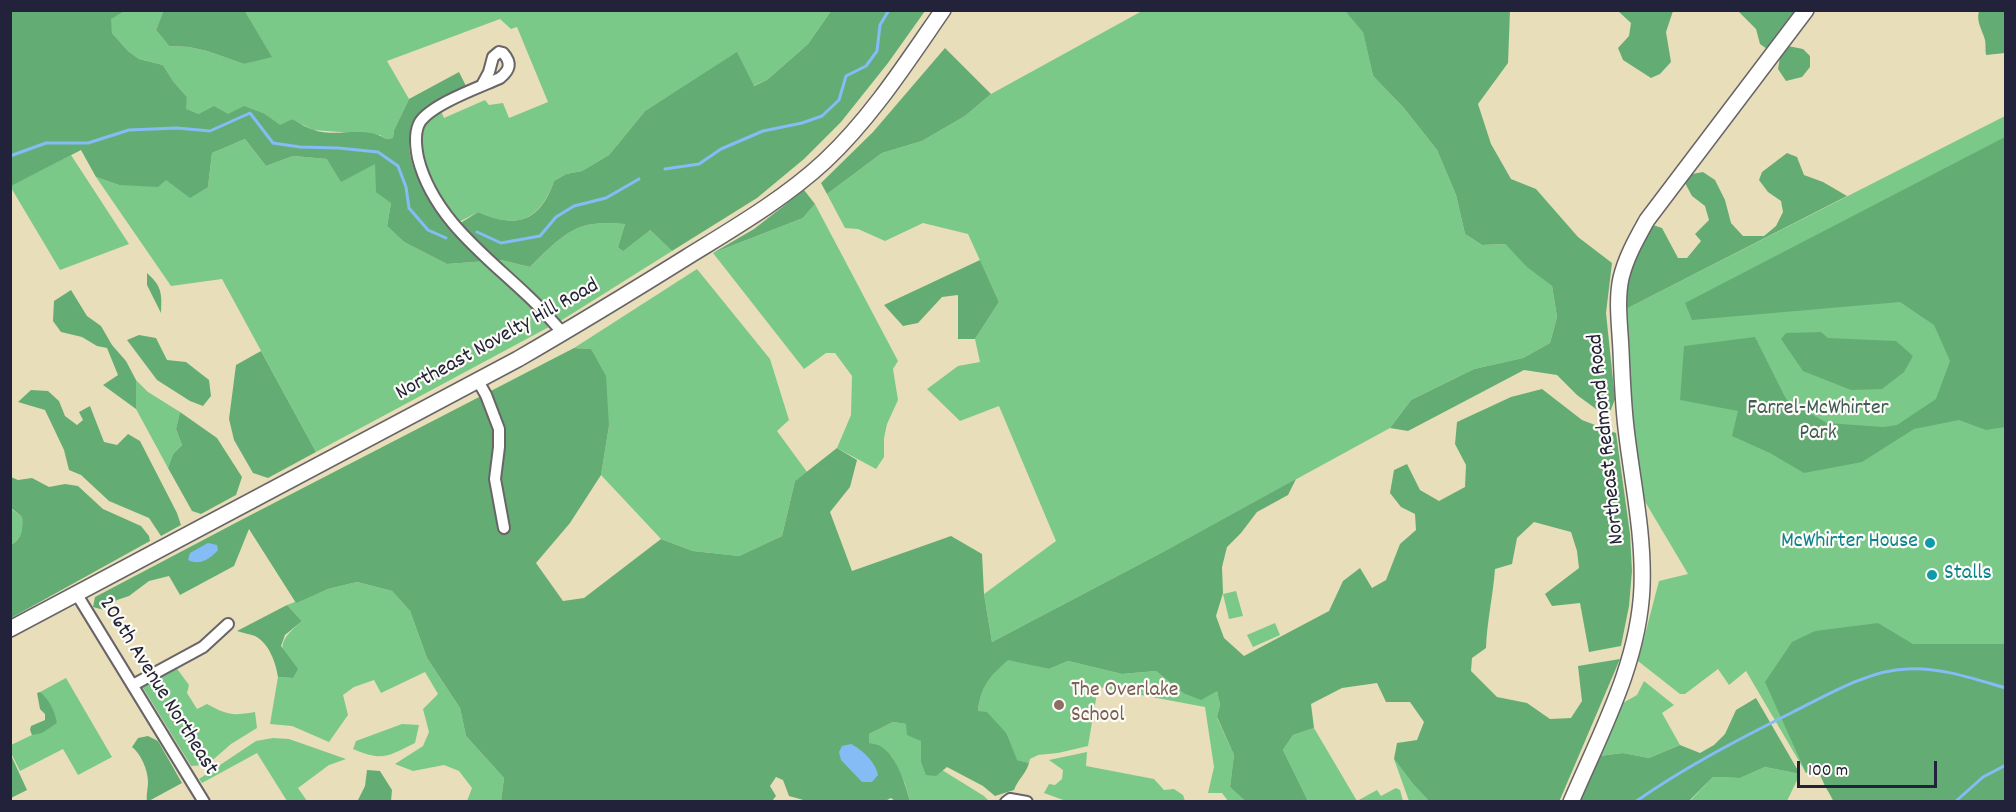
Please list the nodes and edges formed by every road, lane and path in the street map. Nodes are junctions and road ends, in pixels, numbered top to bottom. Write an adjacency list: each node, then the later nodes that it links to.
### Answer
1 (943, 10): 4 (main road, Northeast Novelty Hill Road)
2 (1806, 10): 14 (main road, Northeast Redmond Road)
3 (482, 85): 4 (street)
4 (563, 333): 5 (main road, Northeast Novelty Hill Road)
5 (478, 381): 6 (street); 7 (main road, Northeast Novelty Hill Road)
6 (504, 528)
7 (76, 593): 9 (main road, Northeast Novelty Hill Road); 10 (street, 206th Avenue Northeast)
8 (228, 624): 10 (street)
9 (10, 629)
10 (133, 685): 11 (street, 206th Avenue Northeast)
11 (204, 801)
12 (1006, 801): 13 (street)
13 (1027, 801)
14 (1570, 801)

